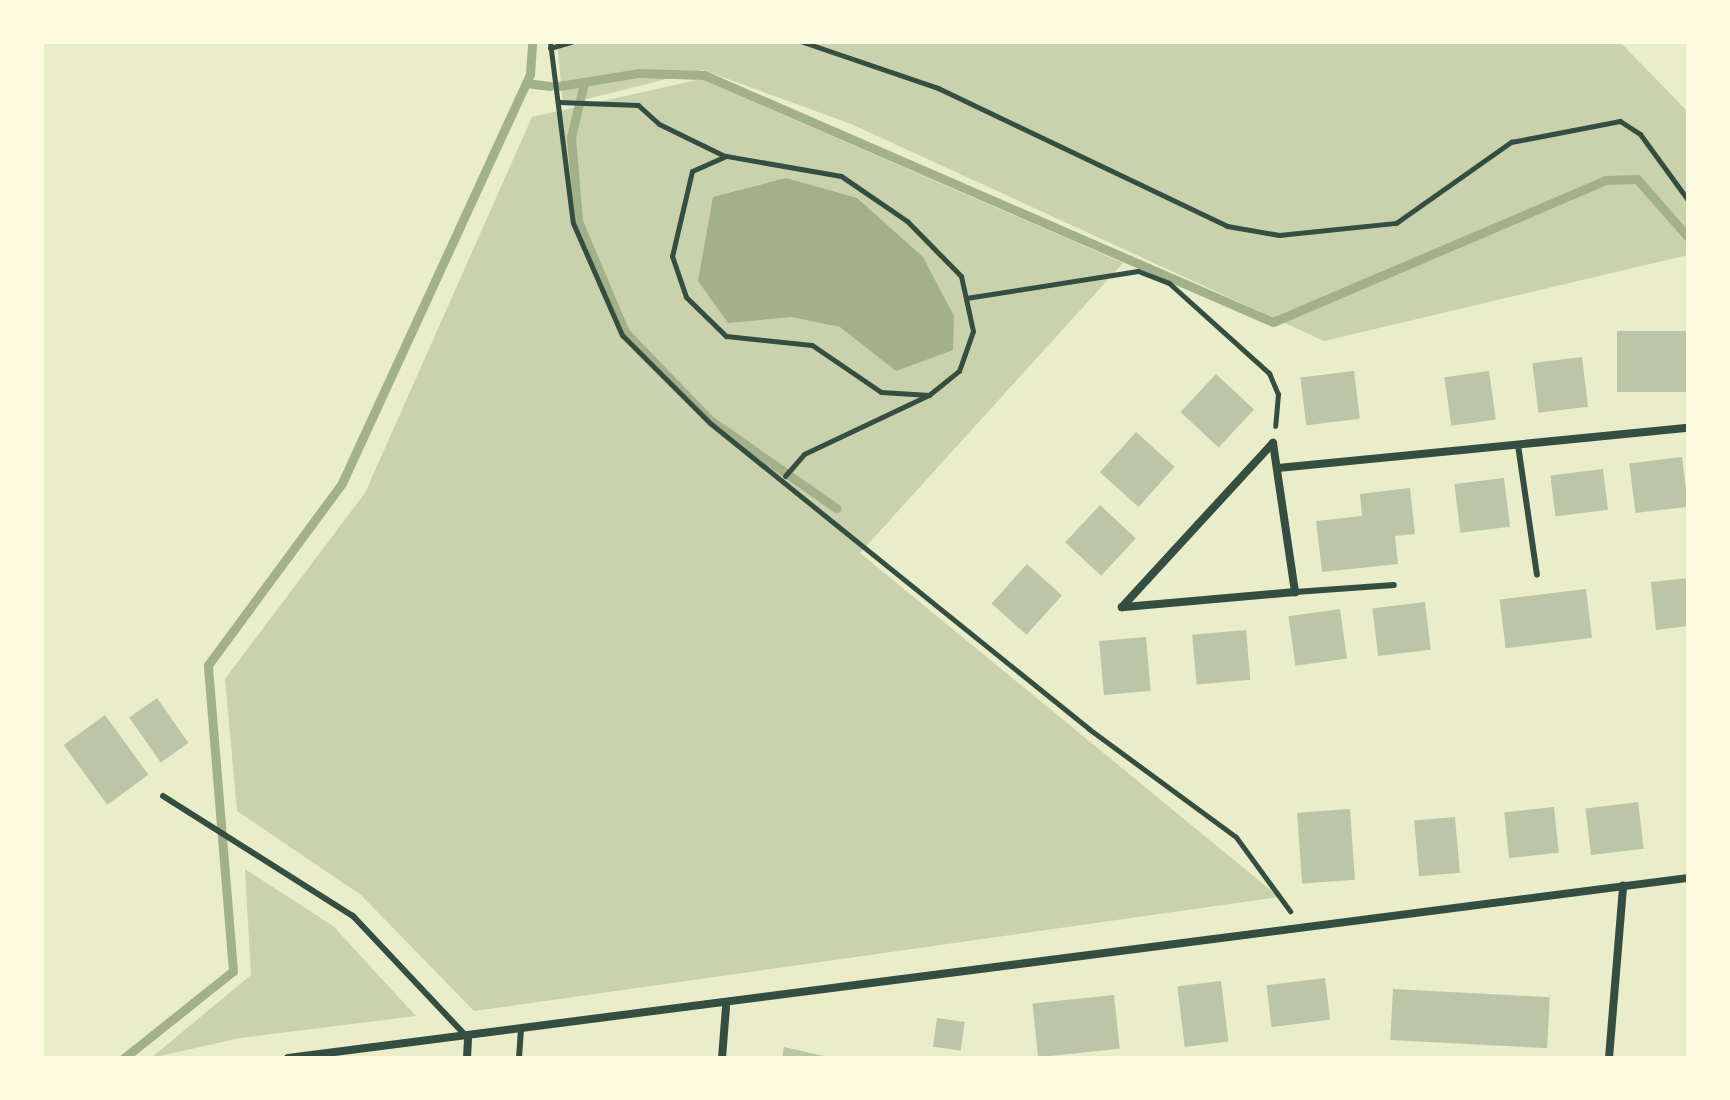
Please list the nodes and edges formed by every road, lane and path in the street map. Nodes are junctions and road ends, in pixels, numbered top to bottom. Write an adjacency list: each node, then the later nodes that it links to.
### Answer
1 (571, 42): 3 (path)
2 (803, 42): 6 (path)
3 (550, 45): 4 (path)
4 (558, 102): 5 (path); 13 (path)
5 (726, 156): 7 (path); 8 (path)
6 (1688, 200)
7 (966, 298): 8 (path); 10 (path)
8 (929, 395): 13 (path)
9 (1688, 428): 11 (street)
10 (1273, 443): 12 (street); 16 (street)
11 (1518, 445): 12 (street); 14 (lane)
12 (1278, 468): 16 (street)
13 (785, 476): 20 (path)
14 (1537, 575)
15 (1394, 585): 16 (lane)
16 (1295, 592)
17 (163, 796): 23 (lane)
18 (1688, 878): 19 (street)
19 (1623, 886): 20 (street); 28 (street)
20 (1300, 925): 21 (street)
21 (726, 1007): 22 (street); 27 (street)
22 (521, 1031): 23 (street); 26 (lane)
23 (468, 1038): 24 (street); 25 (street)
24 (288, 1058)
25 (467, 1058)
26 (519, 1058)
27 (722, 1058)
28 (1609, 1058)

